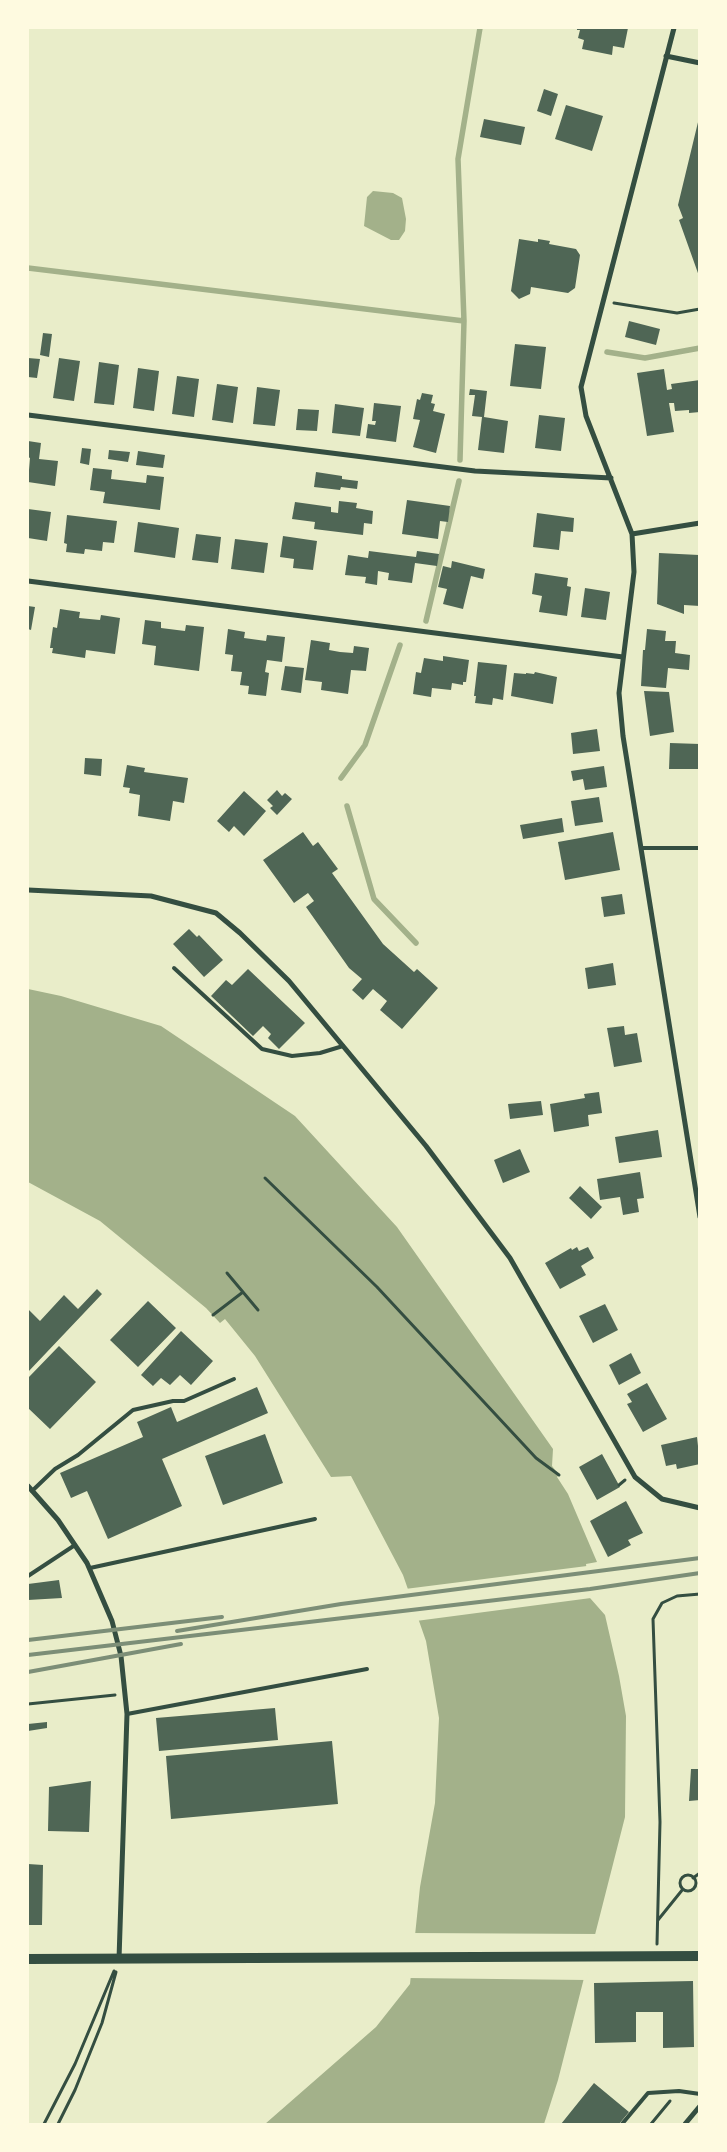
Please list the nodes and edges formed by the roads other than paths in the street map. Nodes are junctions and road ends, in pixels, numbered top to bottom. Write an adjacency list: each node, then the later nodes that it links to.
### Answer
1 (674, 28): 2 (street)
2 (666, 56): 3 (street); 5 (street)
3 (700, 63)
4 (28, 415): 5 (street)
5 (611, 478): 7 (street)
6 (700, 523): 7 (street)
7 (632, 534): 9 (street)
8 (28, 581): 9 (street)
9 (622, 657): 10 (street)
10 (642, 848): 11 (lane); 15 (street)
11 (700, 848)
12 (28, 890): 14 (street)
13 (174, 968): 14 (lane)
14 (343, 1046): 19 (street)
15 (700, 1217)
16 (234, 1380): 18 (lane)
17 (28, 1486): 18 (street)
18 (32, 1491): 21 (street)
19 (700, 1508)
20 (315, 1519): 22 (lane)
21 (75, 1545): 22 (street); 23 (lane)
22 (90, 1568): 25 (street)
23 (28, 1576)
24 (366, 1669): 25 (lane)
25 (126, 1714): 28 (street)
26 (700, 1956): 28 (main road)
27 (28, 1959): 28 (main road)
28 (119, 1959)
29 (700, 2094): 31 (lane)
30 (700, 2106): 32 (street)
31 (622, 2124)
32 (685, 2124)

